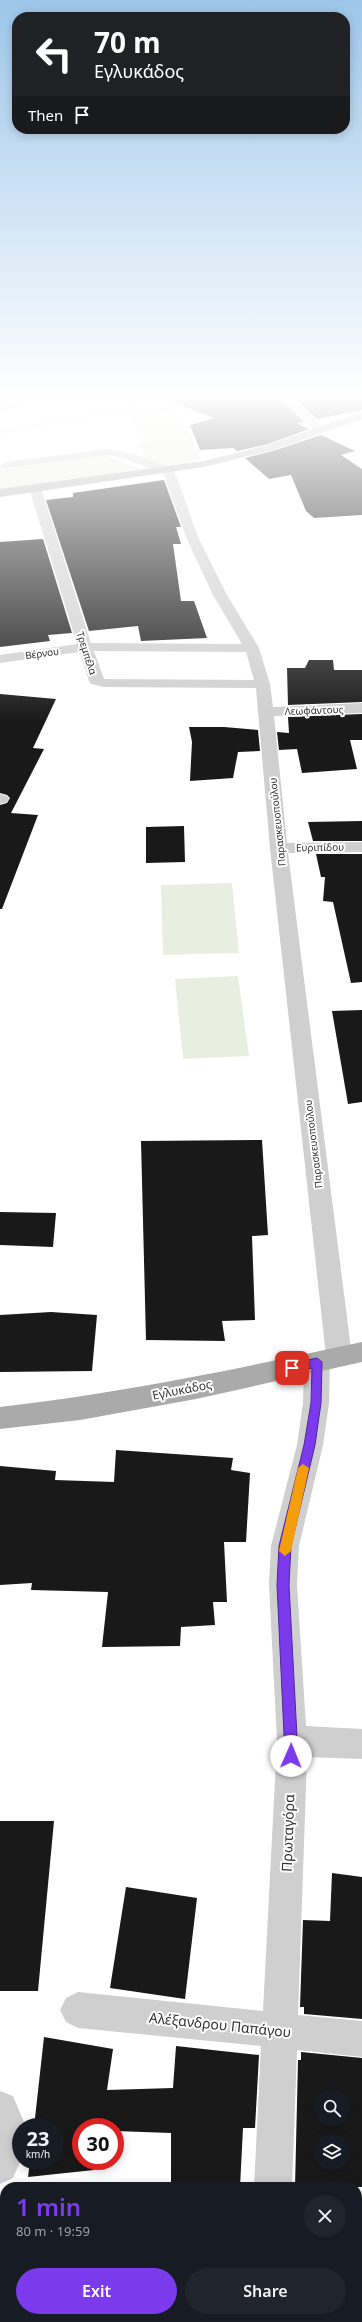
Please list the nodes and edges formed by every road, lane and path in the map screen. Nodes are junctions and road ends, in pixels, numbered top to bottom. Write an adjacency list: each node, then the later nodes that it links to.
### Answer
1 (40, 505): 3 (street, Τρεμπέλα)
2 (181, 505): 4 (street, Παρασκευοπούλου)
3 (85, 647): 4 (street, Βέρνου); 5 (street, Βέρνου); 6 (street, Τρεμπέλα)
4 (252, 648): 6 (street, Παρασκευοπούλου)
5 (0, 659)
6 (263, 684): 8 (street, Παρασκευοπούλου)
7 (362, 708): 8 (street, Λεωφάντους)
8 (266, 712): 10 (street, Παρασκευοπούλου)
9 (362, 847): 10 (street, Ευριπίδου)
10 (279, 848): 11 (street, Παρασκευοπούλου)
11 (339, 1357): 12 (main road, Εγλυκάδος); 13 (street, Πρωταγόρα)
12 (0, 1418)
13 (292, 1741): 14 (street); 16 (street, Πρωταγόρα)
14 (362, 1744)
15 (78, 2010): 16 (street, Αλέξανδρου Παπάγου)
16 (281, 2032): 17 (street, Αλέξανδρου Παπάγου); 20 (street, Πρωταγόρα)
17 (362, 2038)
18 (0, 2108): 19 (street)
19 (0, 2165)
20 (273, 2182)

